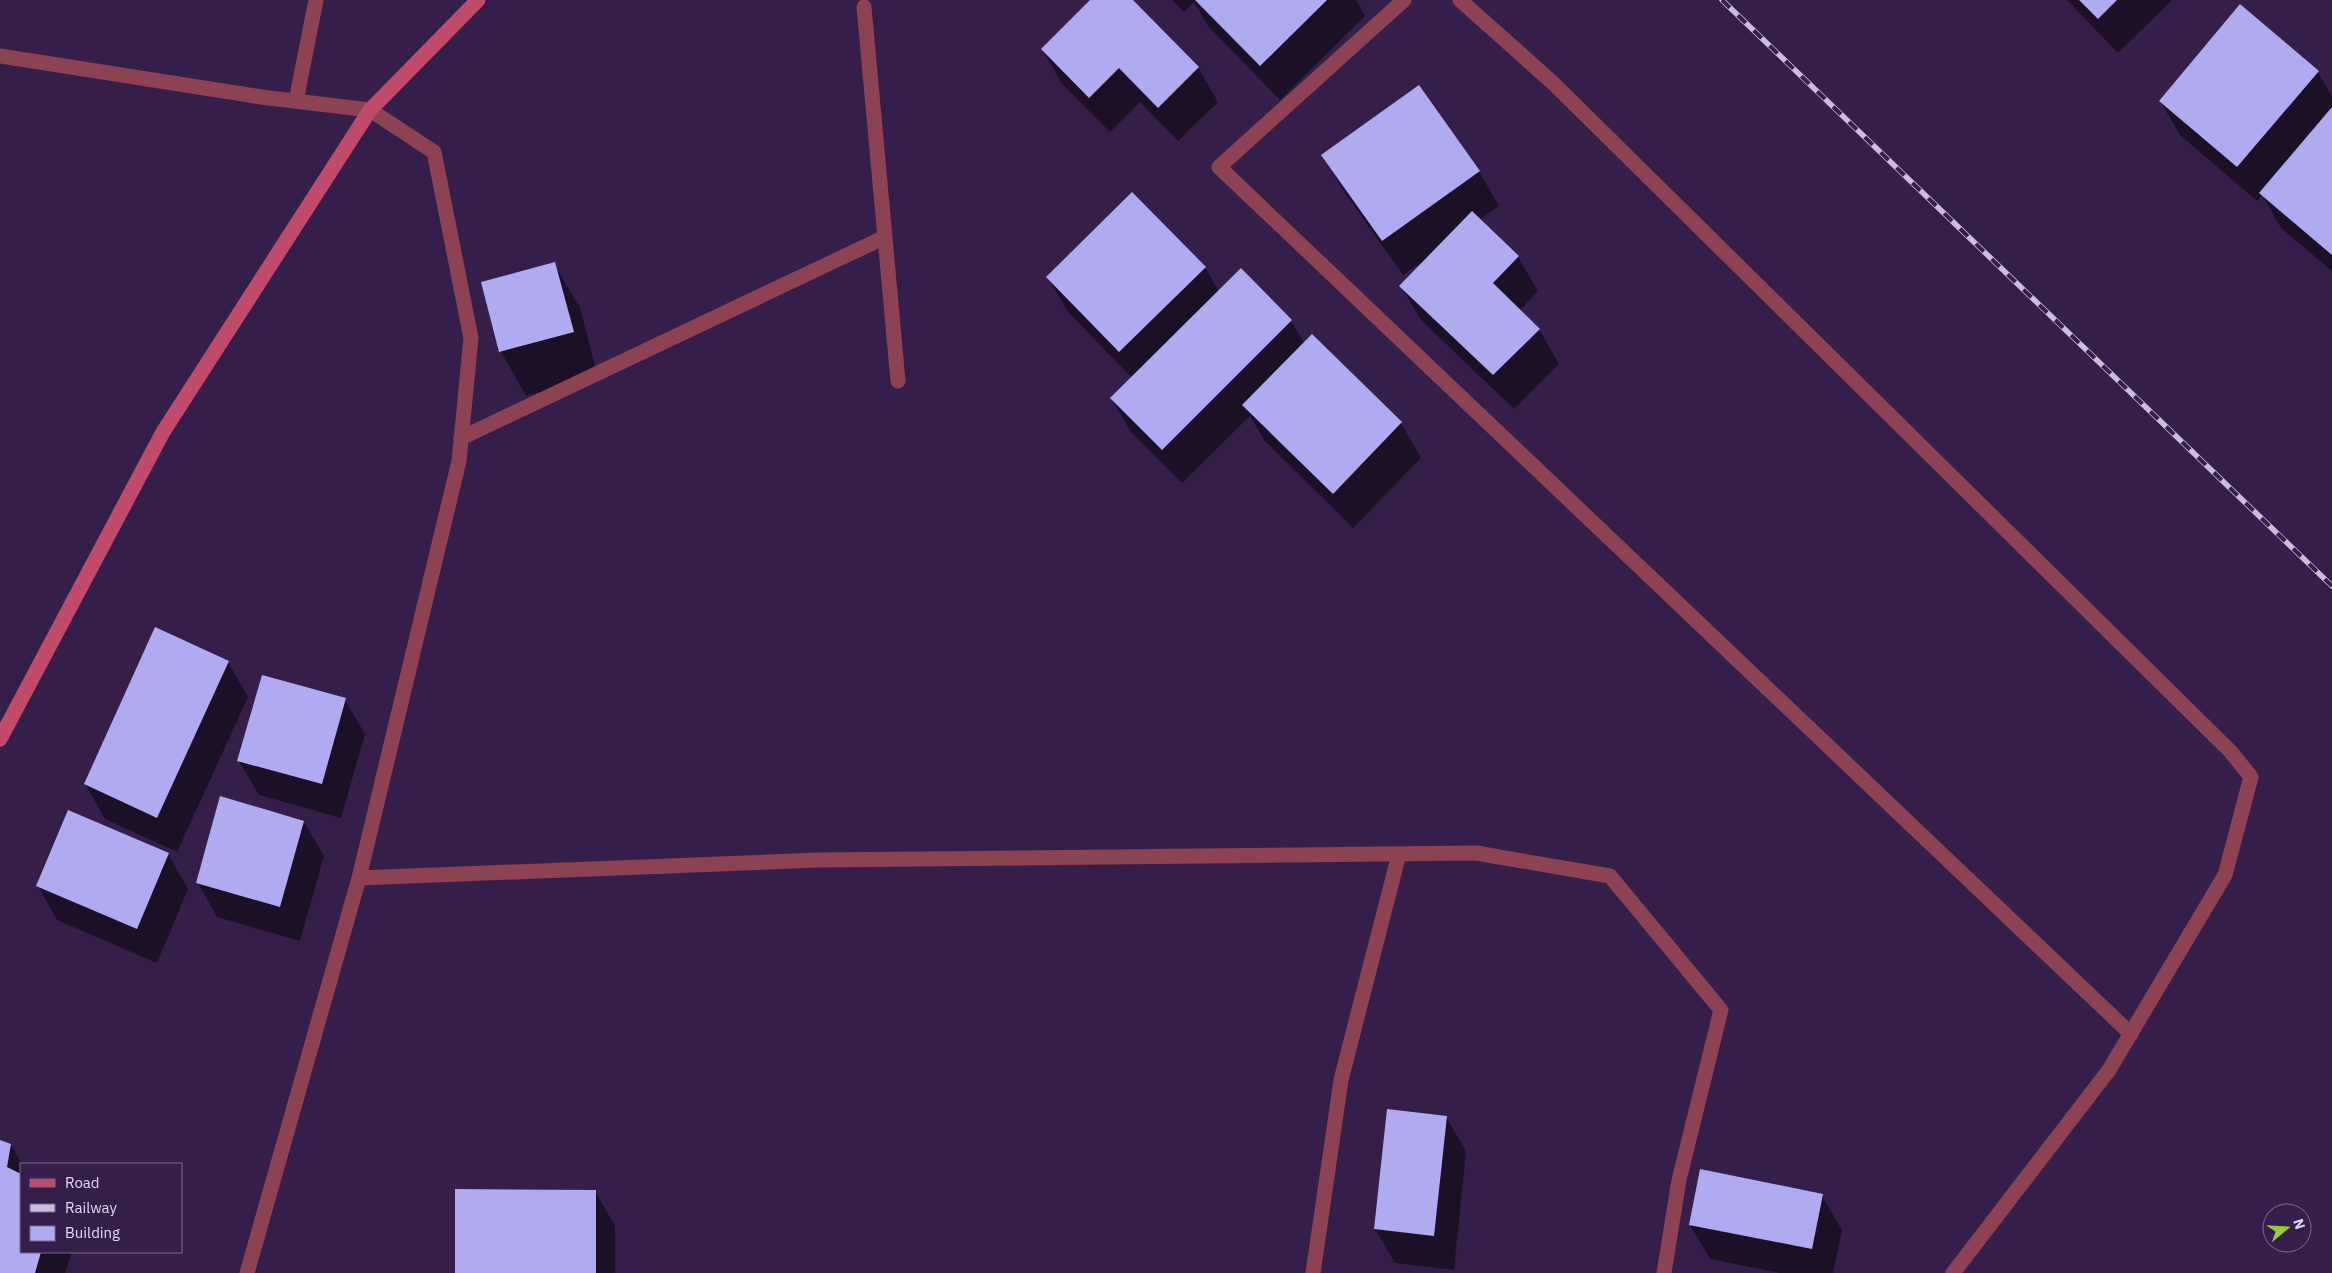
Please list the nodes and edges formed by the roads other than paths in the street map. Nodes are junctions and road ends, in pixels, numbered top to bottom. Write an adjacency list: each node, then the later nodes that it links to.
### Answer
1 (316, 0): 7 (street)
2 (478, 0): 8 (main road)
3 (1404, 0): 15 (street)
4 (1460, 0): 15 (street)
5 (864, 7): 9 (street)
6 (0, 56): 7 (street)
7 (296, 101): 8 (street)
8 (370, 110): 11 (street); 12 (main road)
9 (885, 237): 10 (street); 11 (street)
10 (898, 381)
11 (461, 438): 14 (street)
12 (0, 739)
13 (1399, 854): 14 (street); 17 (street); 18 (street)
14 (359, 878): 16 (street)
15 (2131, 1034): 19 (street)
16 (246, 1273)
17 (1313, 1273)
18 (1664, 1273)
19 (1953, 1273)

